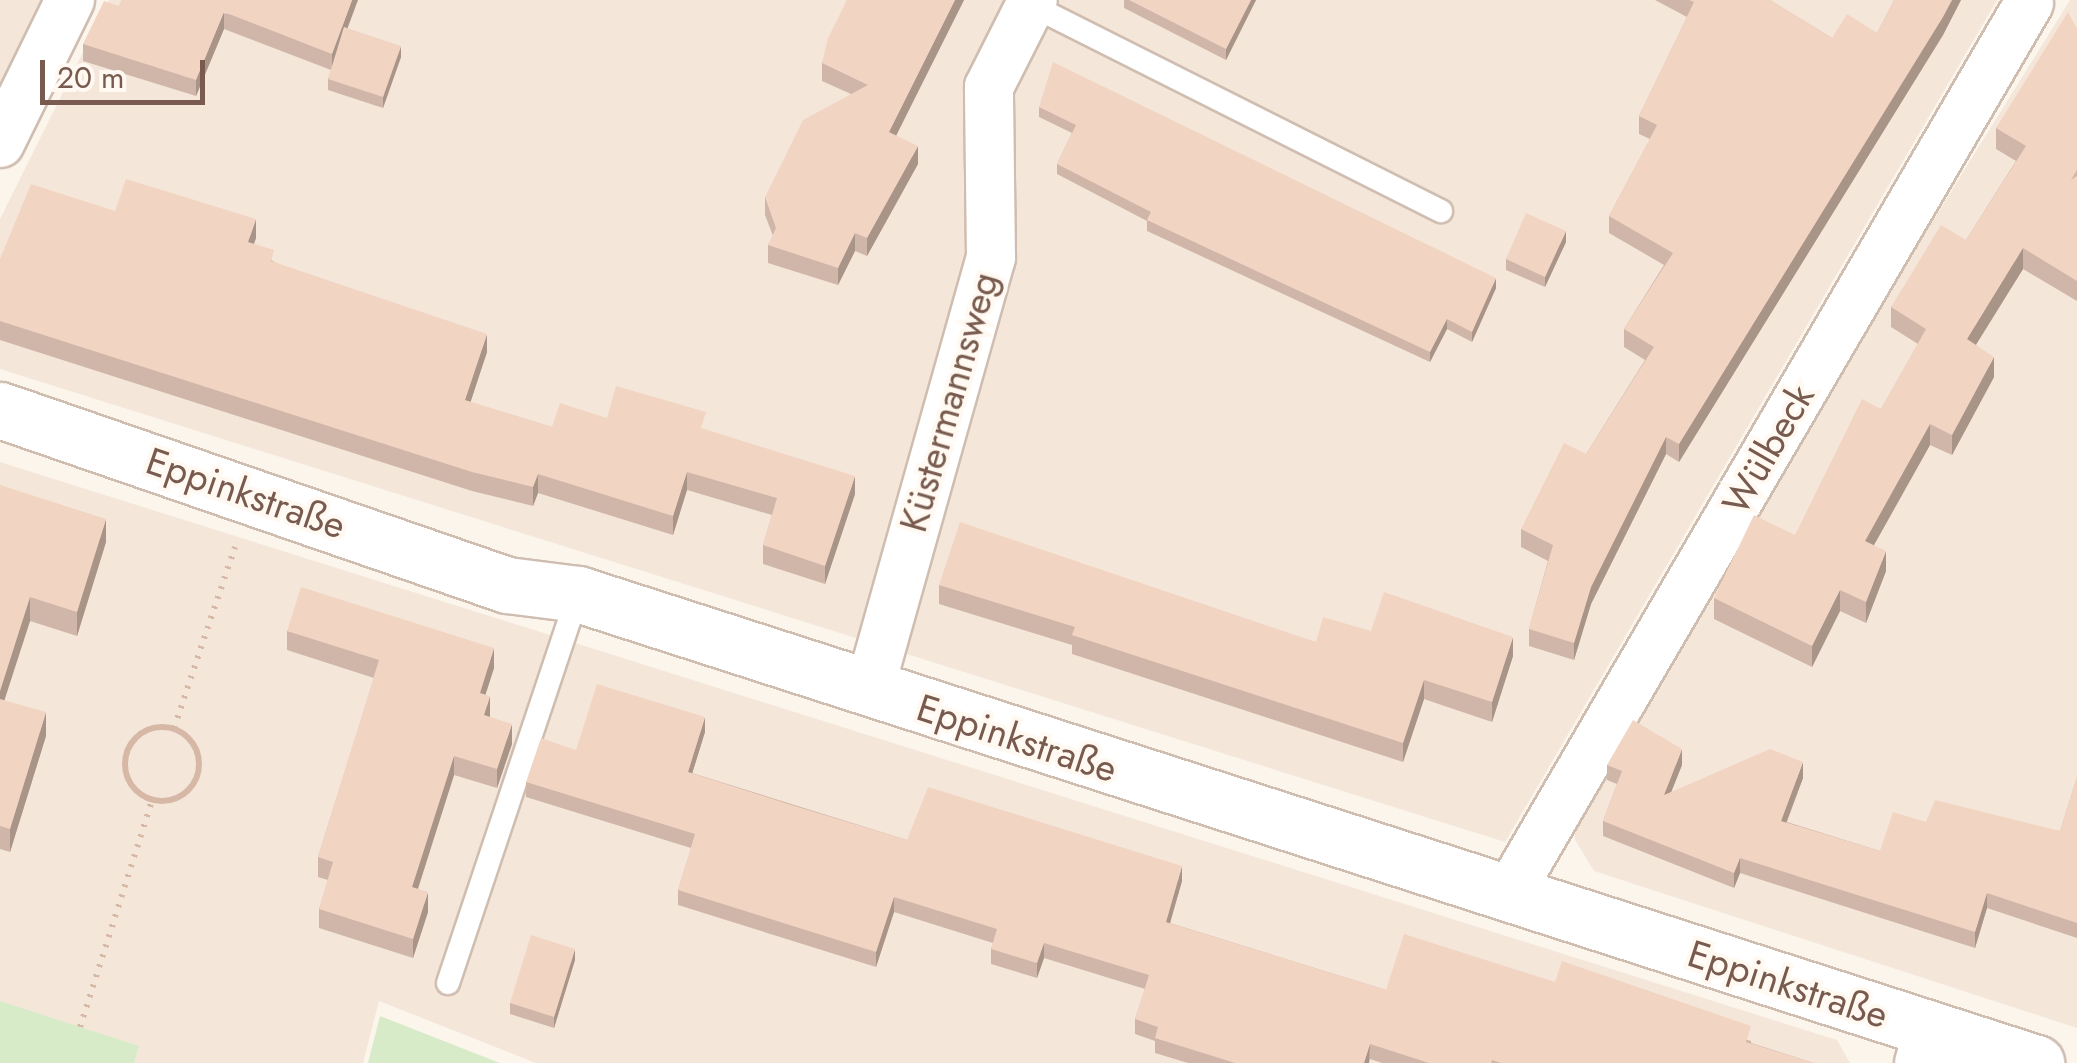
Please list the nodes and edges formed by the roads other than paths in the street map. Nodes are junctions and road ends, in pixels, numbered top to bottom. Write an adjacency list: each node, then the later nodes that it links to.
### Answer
1 (70, 0): 4 (street)
2 (1032, 2): 5 (lane); 8 (street, Küstermannsweg)
3 (2029, 3): 9 (street, Wülbeck)
4 (0, 142)
5 (1441, 211)
6 (0, 410): 7 (street, Eppinkstraße)
7 (578, 594): 8 (street, Eppinkstraße); 10 (lane)
8 (869, 691): 9 (street, Eppinkstraße)
9 (1508, 895): 11 (street, Eppinkstraße)
10 (448, 983)
11 (1924, 1046): 12 (street, Eppinkstraße)
12 (2036, 1063)

